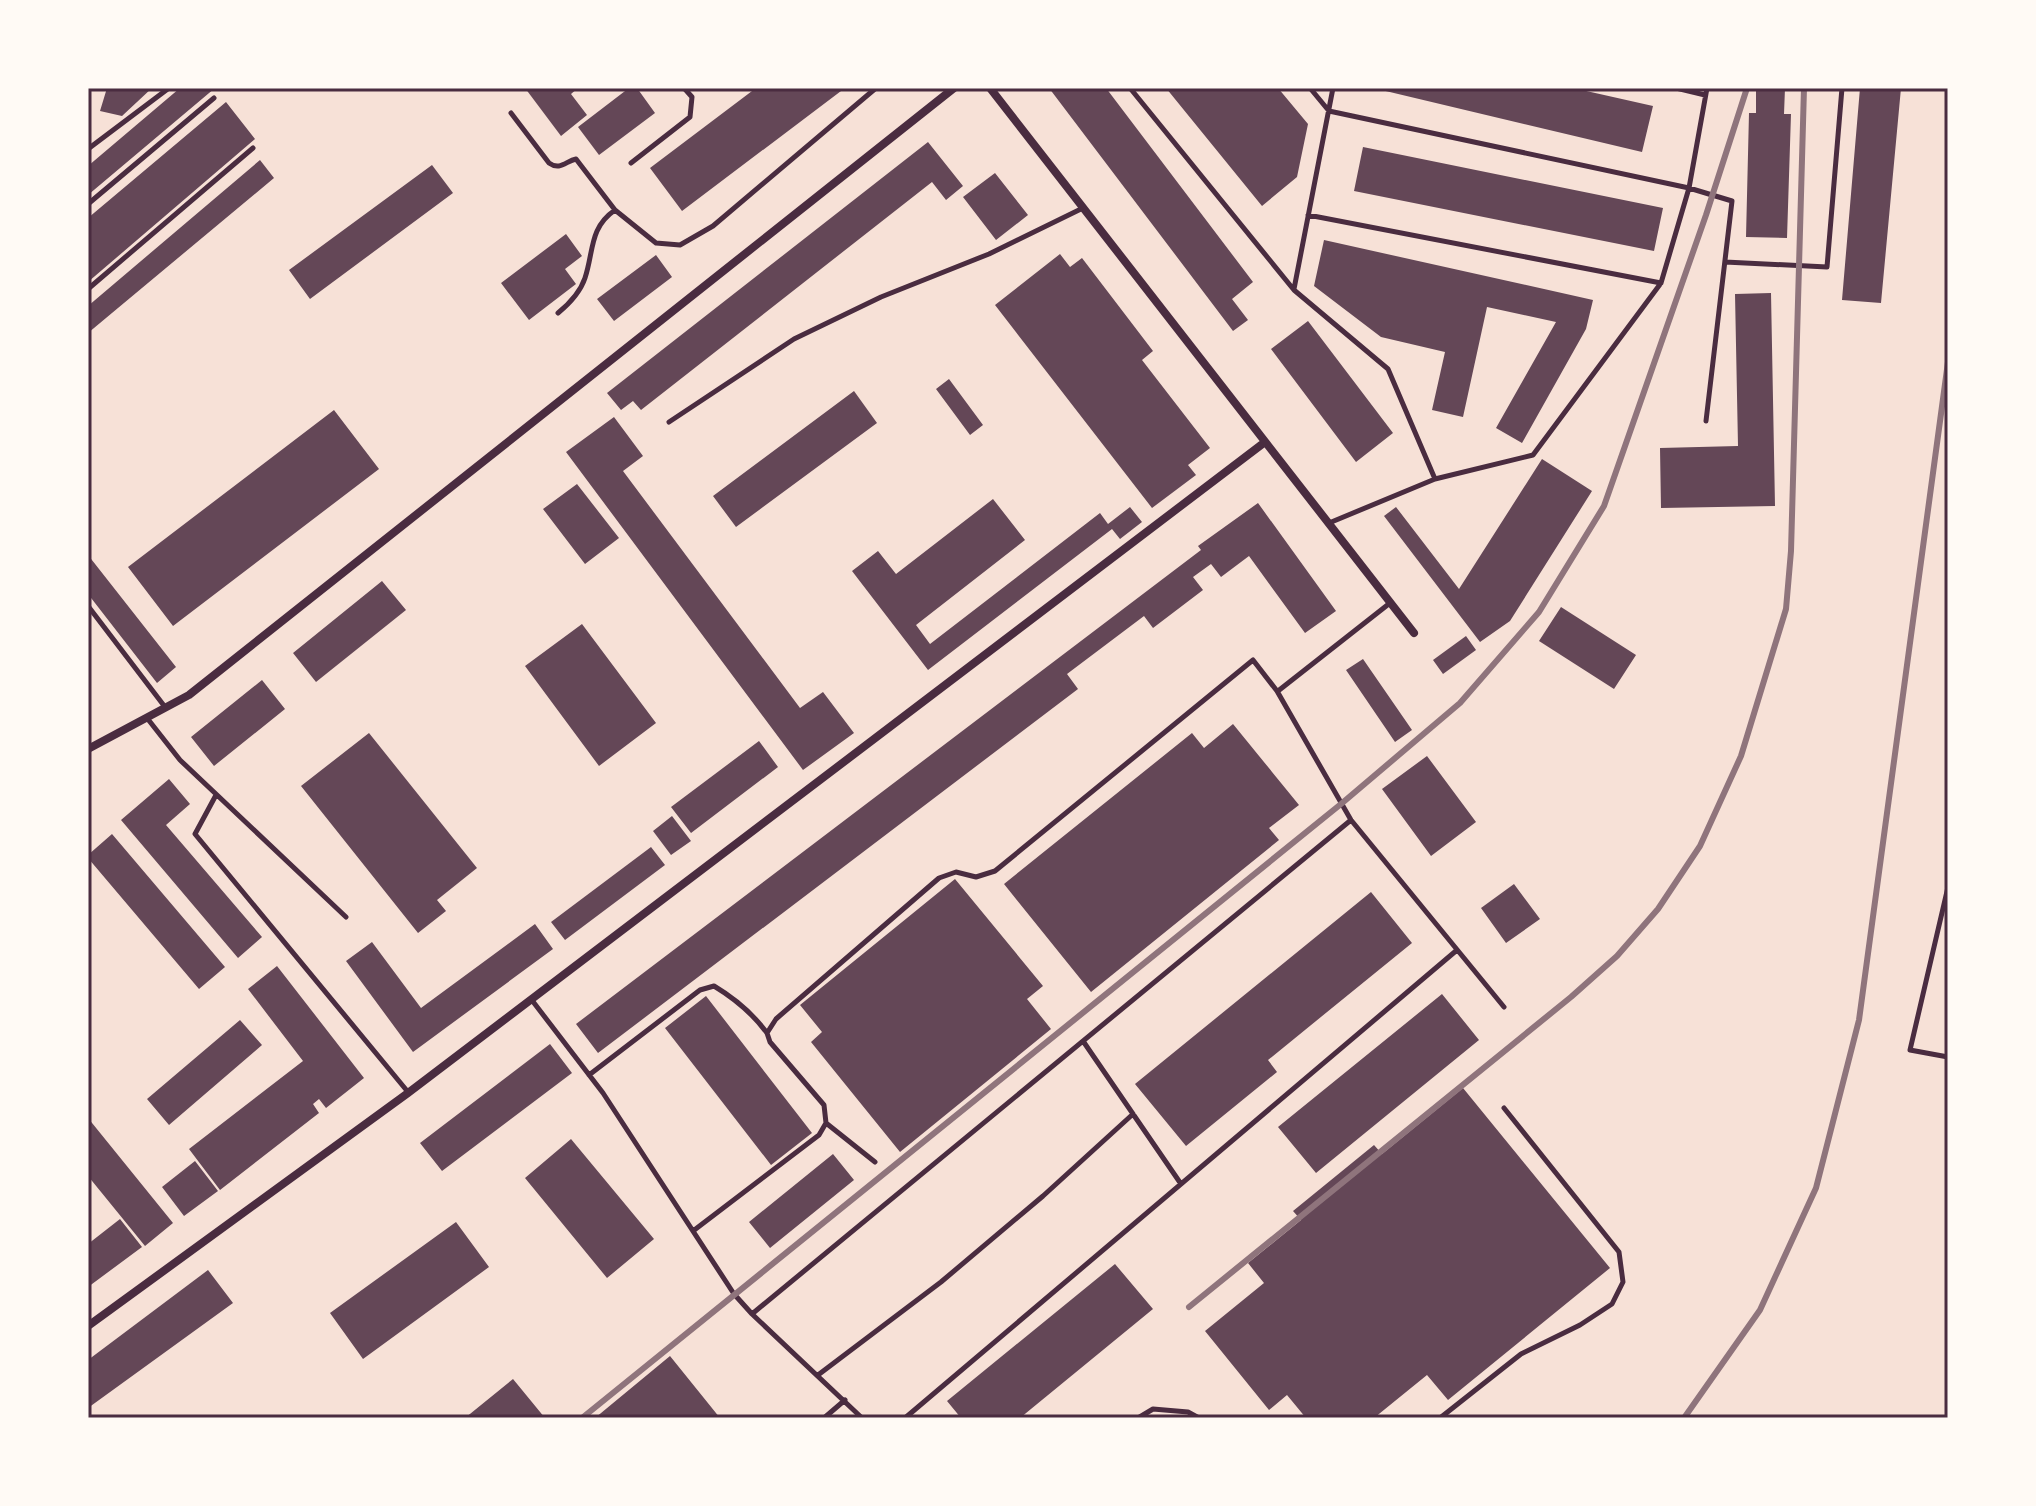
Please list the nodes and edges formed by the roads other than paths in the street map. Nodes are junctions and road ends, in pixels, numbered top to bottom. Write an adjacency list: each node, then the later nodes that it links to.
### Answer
1 (169, 88): 16 (lane)
2 (684, 88): 17 (lane)
3 (876, 88): 21 (lane)
4 (954, 88): 37 (street)
5 (990, 88): 20 (street)
6 (1130, 88): 26 (lane)
7 (1310, 88): 13 (lane)
8 (1333, 88): 13 (lane)
9 (1676, 88): 11 (lane)
10 (1842, 88): 23 (lane)
11 (1706, 91): 18 (lane)
12 (214, 98): 19 (lane)
13 (1329, 111): 18 (lane); 22 (lane)
14 (511, 113): 21 (lane)
15 (253, 148): 25 (lane)
16 (88, 149)
17 (631, 163)
18 (1689, 188): 23 (lane); 24 (lane)
19 (88, 204)
20 (1083, 208): 29 (lane); 30 (street)
21 (615, 210): 27 (lane)
22 (1308, 215): 24 (lane); 26 (lane)
23 (1725, 262): 28 (lane)
24 (1661, 283): 31 (lane)
25 (88, 289)
26 (1294, 290): 31 (lane)
27 (558, 313)
28 (1706, 421)
29 (669, 422)
30 (1265, 442): 32 (street); 45 (street)
31 (1435, 479): 32 (lane)
32 (1328, 523): 33 (street)
33 (1390, 603): 35 (street); 36 (lane)
34 (88, 606): 37 (lane)
35 (1414, 633)
36 (1277, 691): 41 (lane); 47 (lane)
37 (166, 707): 38 (street)
38 (147, 718): 39 (street); 40 (lane)
39 (88, 749)
40 (216, 795): 43 (lane); 51 (lane)
41 (1351, 820): 44 (lane); 48 (lane)
42 (1948, 887): 49 (lane)
43 (346, 917)
44 (1457, 950): 46 (lane); 56 (lane)
45 (531, 999): 50 (lane); 51 (street)
46 (1504, 1007)
47 (767, 1033): 50 (lane); 54 (lane)
48 (1083, 1041): 53 (lane); 58 (lane)
49 (1948, 1057)
50 (589, 1075): 57 (lane)
51 (408, 1093): 59 (street)
52 (1504, 1108): 67 (lane)
53 (1133, 1114): 56 (lane); 60 (lane)
54 (826, 1123): 55 (lane); 57 (lane)
55 (875, 1162)
56 (1181, 1184): 64 (lane)
57 (693, 1231): 58 (lane)
58 (752, 1314): 60 (lane)
59 (88, 1326)
60 (818, 1375): 61 (lane)
61 (845, 1400): 62 (lane); 63 (lane)
62 (824, 1418)
63 (862, 1418)
64 (905, 1418)
65 (1138, 1418): 66 (lane)
66 (1199, 1418)
67 (1440, 1418)

